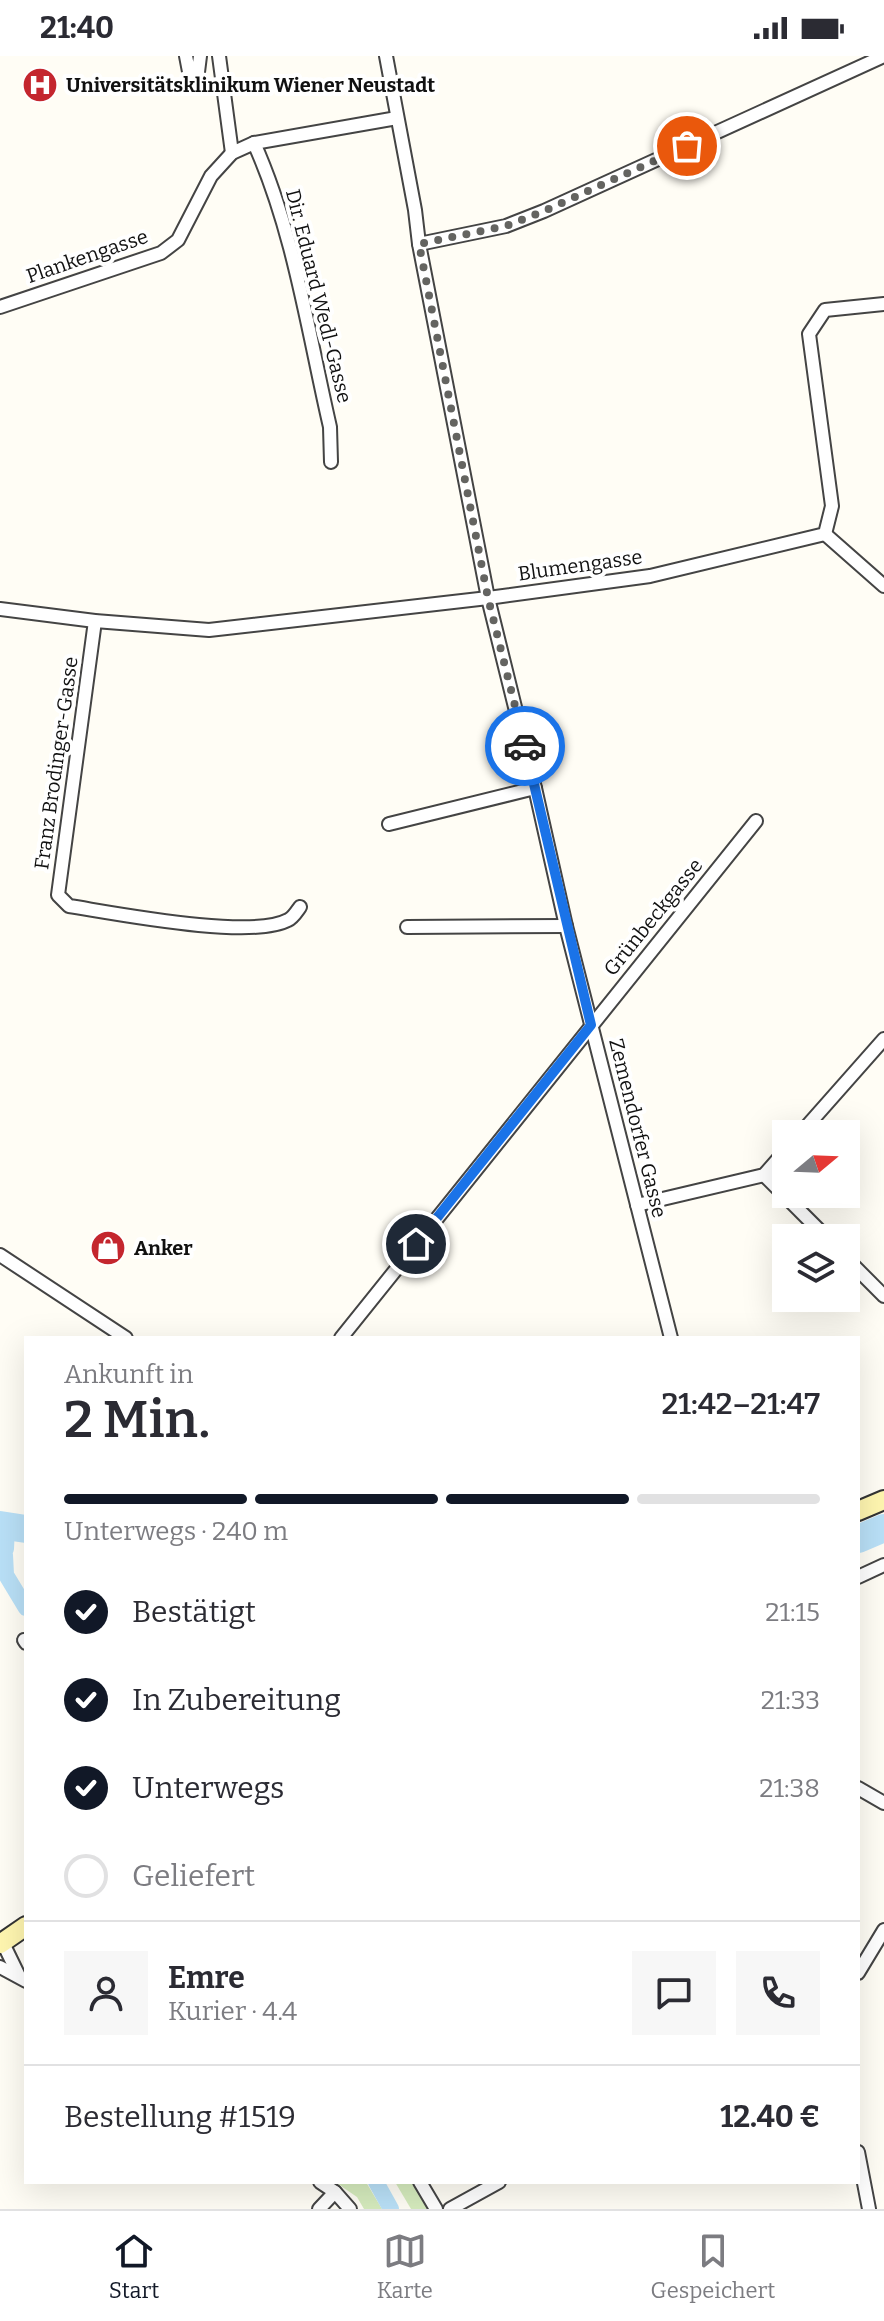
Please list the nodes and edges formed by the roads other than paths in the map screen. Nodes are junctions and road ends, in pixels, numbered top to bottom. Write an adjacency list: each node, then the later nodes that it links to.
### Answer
1 (186, 56): 2 (street)
2 (200, 56)
3 (219, 56): 8 (street)
4 (386, 56): 6 (street, Zemendorfer Gasse)
5 (882, 61): 9 (street)
6 (397, 118): 7 (street, Plankengasse); 9 (street, Zemendorfer Gasse)
7 (254, 143): 8 (street, Plankengasse); 12 (street, Dir. Eduard Wedl-Gasse)
8 (232, 153): 11 (street, Plankengasse)
9 (419, 244): 15 (street, Zemendorfer Gasse)
10 (884, 304): 13 (street)
11 (0, 307)
12 (331, 462)
13 (825, 534): 14 (street); 15 (street, Blumengasse)
14 (884, 586)
15 (488, 598): 17 (street, Blumengasse); 18 (street, Zemendorfer Gasse)
16 (0, 609): 17 (street, Blumengasse)
17 (95, 621): 21 (street, Franz Brodinger-Gasse)
18 (535, 788): 20 (street); 22 (street, Zemendorfer Gasse)
19 (756, 821): 24 (street, Grünbeckgasse)
20 (389, 824)
21 (300, 907)
22 (566, 926): 23 (street); 24 (street, Zemendorfer Gasse)
23 (407, 927)
24 (591, 1025): 29 (street, Zemendorfer Gasse); 35 (street, Grünbeckgasse)
25 (884, 1039): 26 (street)
26 (812, 1120)
27 (772, 1166): 28 (street)
28 (764, 1175): 29 (street); 30 (street)
29 (637, 1205): 36 (street, Zemendorfer Gasse)
30 (813, 1224)
31 (0, 1255): 34 (street)
32 (860, 1272): 33 (street)
33 (884, 1296)
34 (123, 1336)
35 (343, 1336)
36 (670, 1336)
37 (884, 1500): 38 (street)
38 (860, 1510)
39 (884, 1565): 40 (street)
40 (860, 1576)
41 (860, 1789): 42 (street)
42 (884, 1803)
43 (24, 1927): 45 (street)
44 (884, 1930): 47 (street)
45 (1, 1942): 48 (street)
46 (0, 1967): 48 (street)
47 (860, 1970)
48 (22, 1978)
49 (860, 2162): 58 (street)
50 (323, 2184): 53 (street)
51 (421, 2184): 56 (street)
52 (495, 2184): 57 (street)
53 (335, 2192): 54 (street); 55 (street)
54 (319, 2209)
55 (350, 2209)
56 (436, 2209)
57 (450, 2209)
58 (869, 2209)

